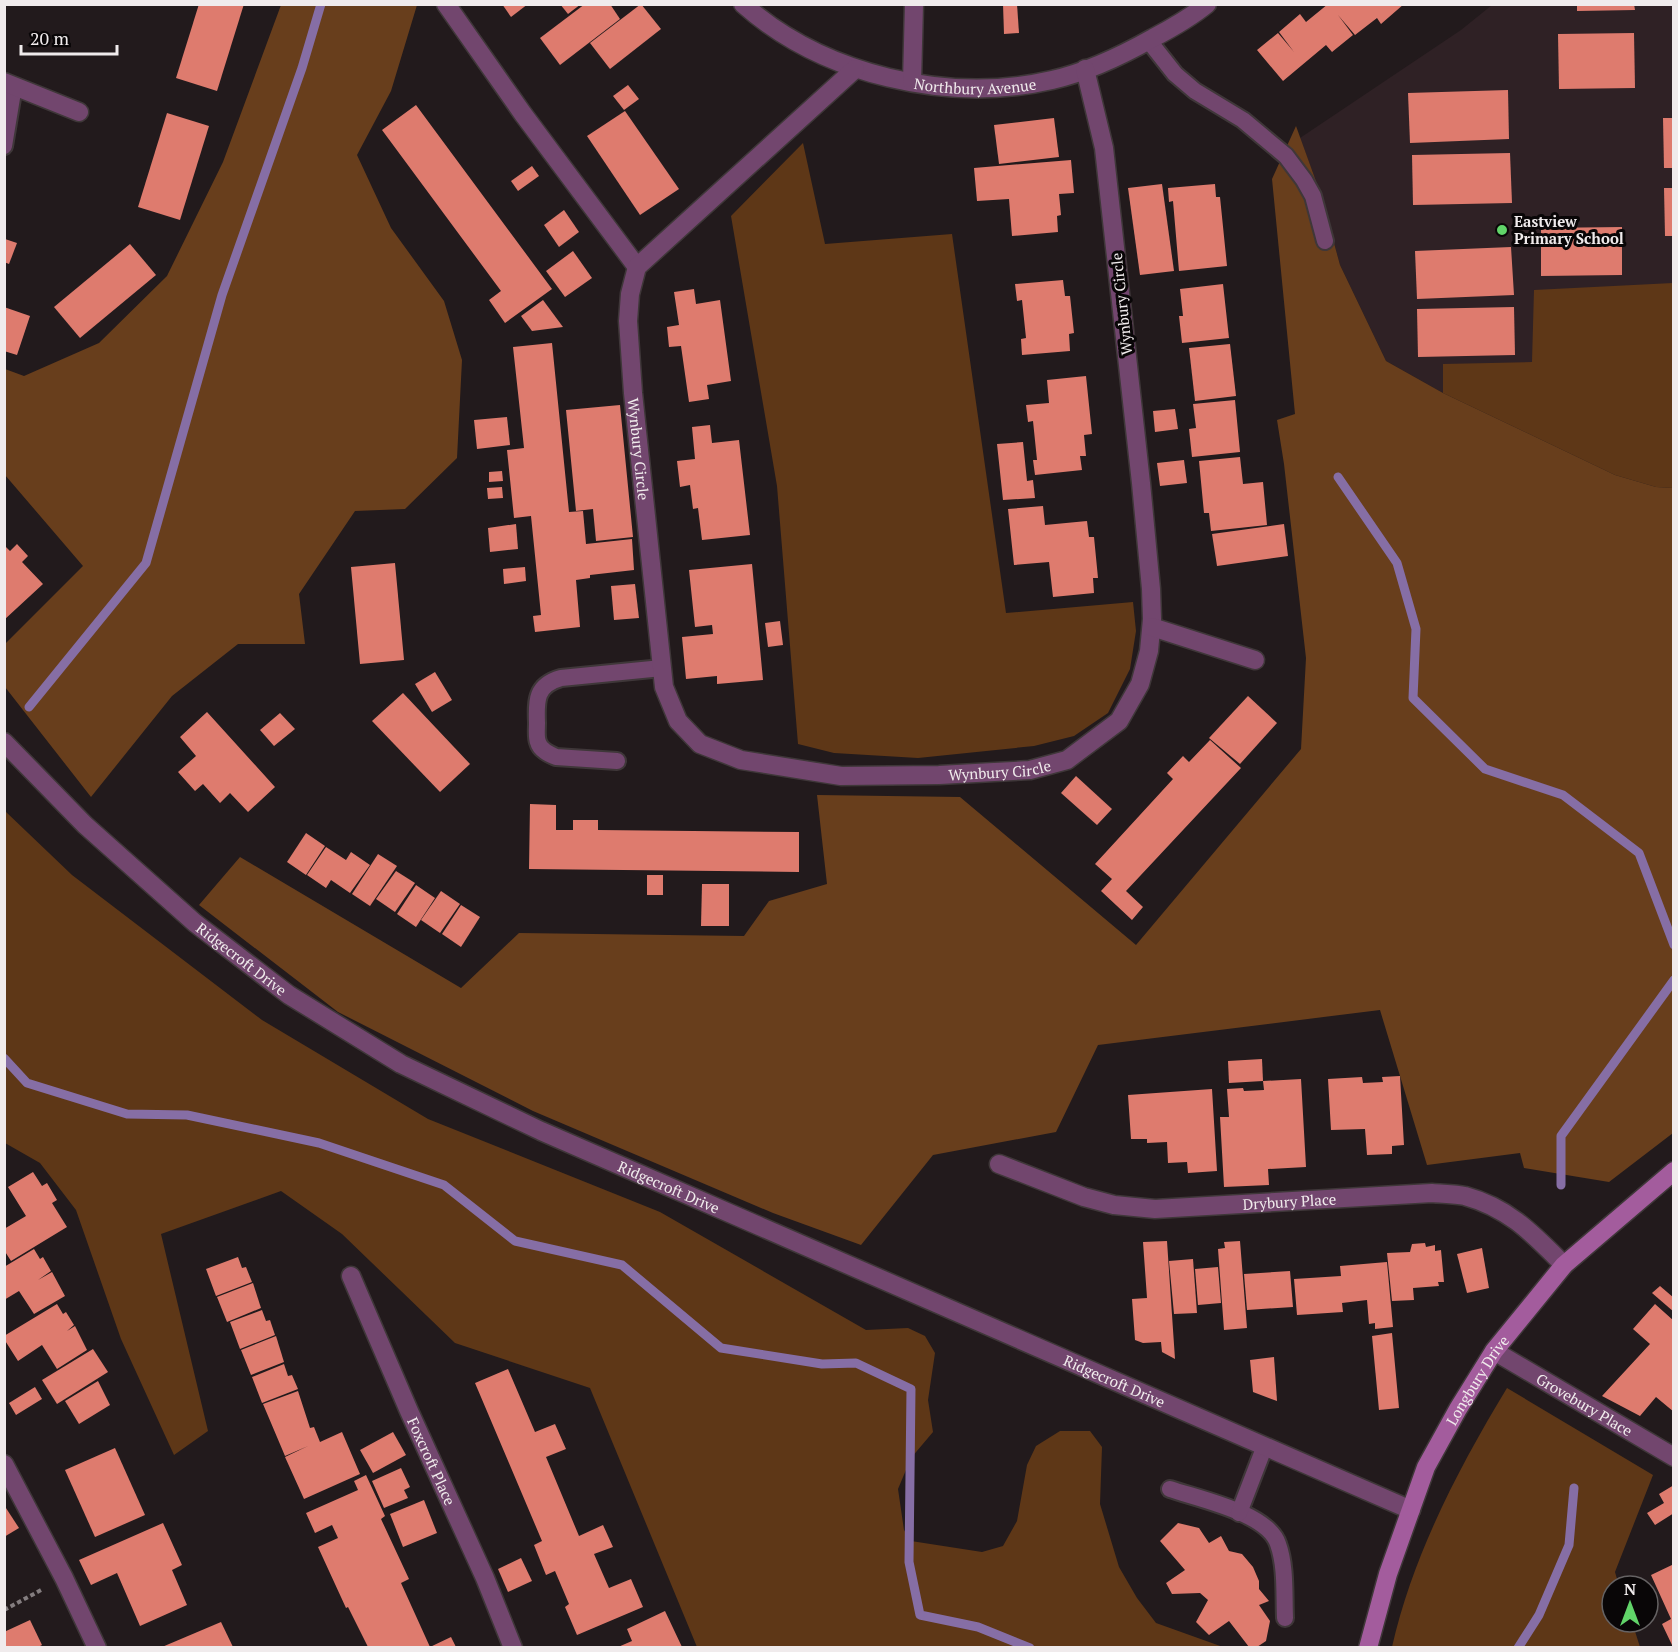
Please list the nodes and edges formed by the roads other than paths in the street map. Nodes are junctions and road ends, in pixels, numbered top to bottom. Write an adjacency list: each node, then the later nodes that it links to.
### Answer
1 (446, 4): 13 (street)
2 (743, 4): 6 (street, Northbury Avenue)
3 (914, 4): 8 (street)
4 (1207, 4): 5 (street, Northbury Avenue)
5 (1149, 41): 7 (street, Northbury Avenue); 12 (lane)
6 (855, 69): 8 (street, Northbury Avenue); 13 (street)
7 (1085, 69): 8 (street, Northbury Avenue); 14 (street, Wynbury Circle)
8 (912, 82)
9 (9, 84): 10 (street); 11 (lane)
10 (79, 112)
11 (4, 146)
12 (1325, 241)
13 (637, 267): 16 (street, Wynbury Circle)
14 (1152, 627): 15 (street); 16 (street, Wynbury Circle)
15 (1255, 660)
16 (662, 668): 18 (lane)
17 (4, 742): 24 (street, Ridgecroft Drive)
18 (617, 761)
19 (999, 1164): 21 (street, Drybury Place)
20 (1674, 1171): 21 (street, Longbury Drive)
21 (1564, 1265): 23 (street, Longbury Drive)
22 (351, 1276): 32 (street, Foxcroft Place)
23 (1494, 1350): 25 (street, Grovebury Place); 28 (street, Longbury Drive)
24 (1264, 1448): 28 (street, Ridgecroft Drive); 29 (lane)
25 (1674, 1457)
26 (4, 1464): 31 (street)
27 (1170, 1489): 29 (lane)
28 (1411, 1510): 33 (street, Longbury Drive)
29 (1239, 1513): 30 (lane)
30 (1285, 1618)
31 (97, 1647)
32 (513, 1647)
33 (1368, 1647)

